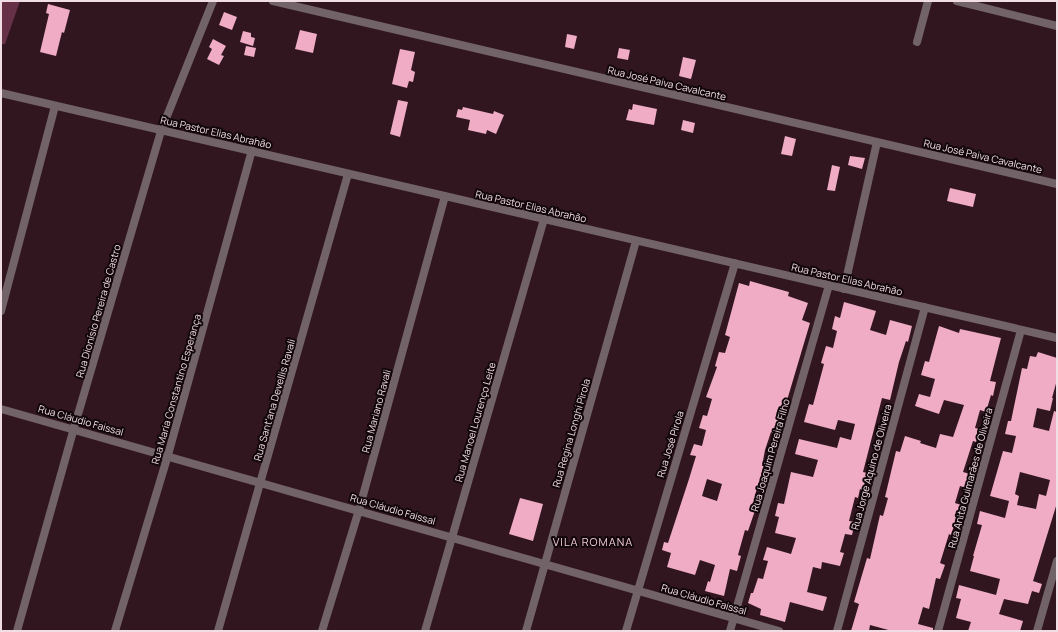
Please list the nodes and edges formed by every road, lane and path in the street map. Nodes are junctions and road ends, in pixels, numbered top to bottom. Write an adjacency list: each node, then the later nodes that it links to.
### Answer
1 (213, 1): 9 (street, Rua Dionísio Pereira de Castro)
2 (273, 1): 10 (street, Rua José Paiva Cavalcante)
3 (928, 1): 6 (street)
4 (957, 1): 5 (street)
5 (1057, 26)
6 (917, 42)
7 (1, 93): 8 (street, Rua Pastor Elias Abrahão)
8 (55, 106): 9 (street, Rua Pastor Elias Abrahão); 21 (street)
9 (161, 130): 11 (street, Rua Pastor Elias Abrahão); 25 (street, Rua Dionísio Pereira de Castro)
10 (877, 142): 13 (street, Rua José Paiva Cavalcante); 19 (street)
11 (252, 150): 12 (street, Rua Pastor Elias Abrahão); 26 (street, Rua Maria Constantino Esperança)
12 (348, 174): 14 (street, Rua Pastor Elias Abrahão); 27 (street, Rua Sant'ana Devellis Ravali)
13 (1057, 184)
14 (445, 196): 15 (street, Rua Pastor Elias Abrahão); 28 (street, Rua Mariano Ravali)
15 (544, 219): 16 (street, Rua Pastor Elias Abrahão); 29 (street, Rua Manoel Lourenço Leite)
16 (636, 240): 17 (street, Rua Pastor Elias Abrahão); 31 (street, Rua Regina Longhi Pirola)
17 (735, 263): 18 (street, Rua Pastor Elias Abrahão); 32 (street, Rua José Pirola)
18 (829, 285): 19 (street, Rua Pastor Elias Abrahão); 33 (street, Rua Joaquim Pereira Filho)
19 (844, 288): 20 (street, Rua Pastor Elias Abrahão)
20 (924, 307): 22 (street, Rua Pastor Elias Abrahão); 43 (street, Rua Jorge Aquino de Oliveira)
21 (1, 311)
22 (1021, 330): 23 (street, Rua Pastor Elias Abrahão); 44 (street, Rua Anita Guimarães de Oliveira)
23 (1057, 338)
24 (1, 409): 25 (street, Rua Cláudio Faissal)
25 (74, 428): 26 (street, Rua Cláudio Faissal); 34 (street, Rua Dionísio Pereira de Castro)
26 (168, 455): 27 (street, Rua Cláudio Faissal); 35 (street, Rua Maria Constantino Esperança)
27 (261, 482): 28 (street, Rua Cláudio Faissal); 36 (street, Rua Sant'ana Devellis Ravali)
28 (359, 510): 29 (street, Rua Cláudio Faissal); 37 (street, Rua Mariano Ravali)
29 (452, 537): 31 (street, Rua Cláudio Faissal); 38 (street, Rua Manoel Lourenço Leite)
30 (1057, 561): 45 (street)
31 (545, 564): 32 (street, Rua Cláudio Faissal); 39 (street, Rua Regina Longhi Pirola)
32 (638, 590): 33 (street, Rua Cláudio Faissal); 40 (street, Rua José Pirola)
33 (734, 618): 41 (street, Rua Joaquim Pereira Filho); 42 (street, Rua Cláudio Faissal)
34 (17, 631)
35 (115, 631)
36 (218, 631)
37 (322, 631)
38 (426, 631)
39 (526, 631)
40 (626, 631)
41 (730, 631)
42 (779, 631)
43 (837, 631)
44 (938, 631)
45 (1037, 631)

